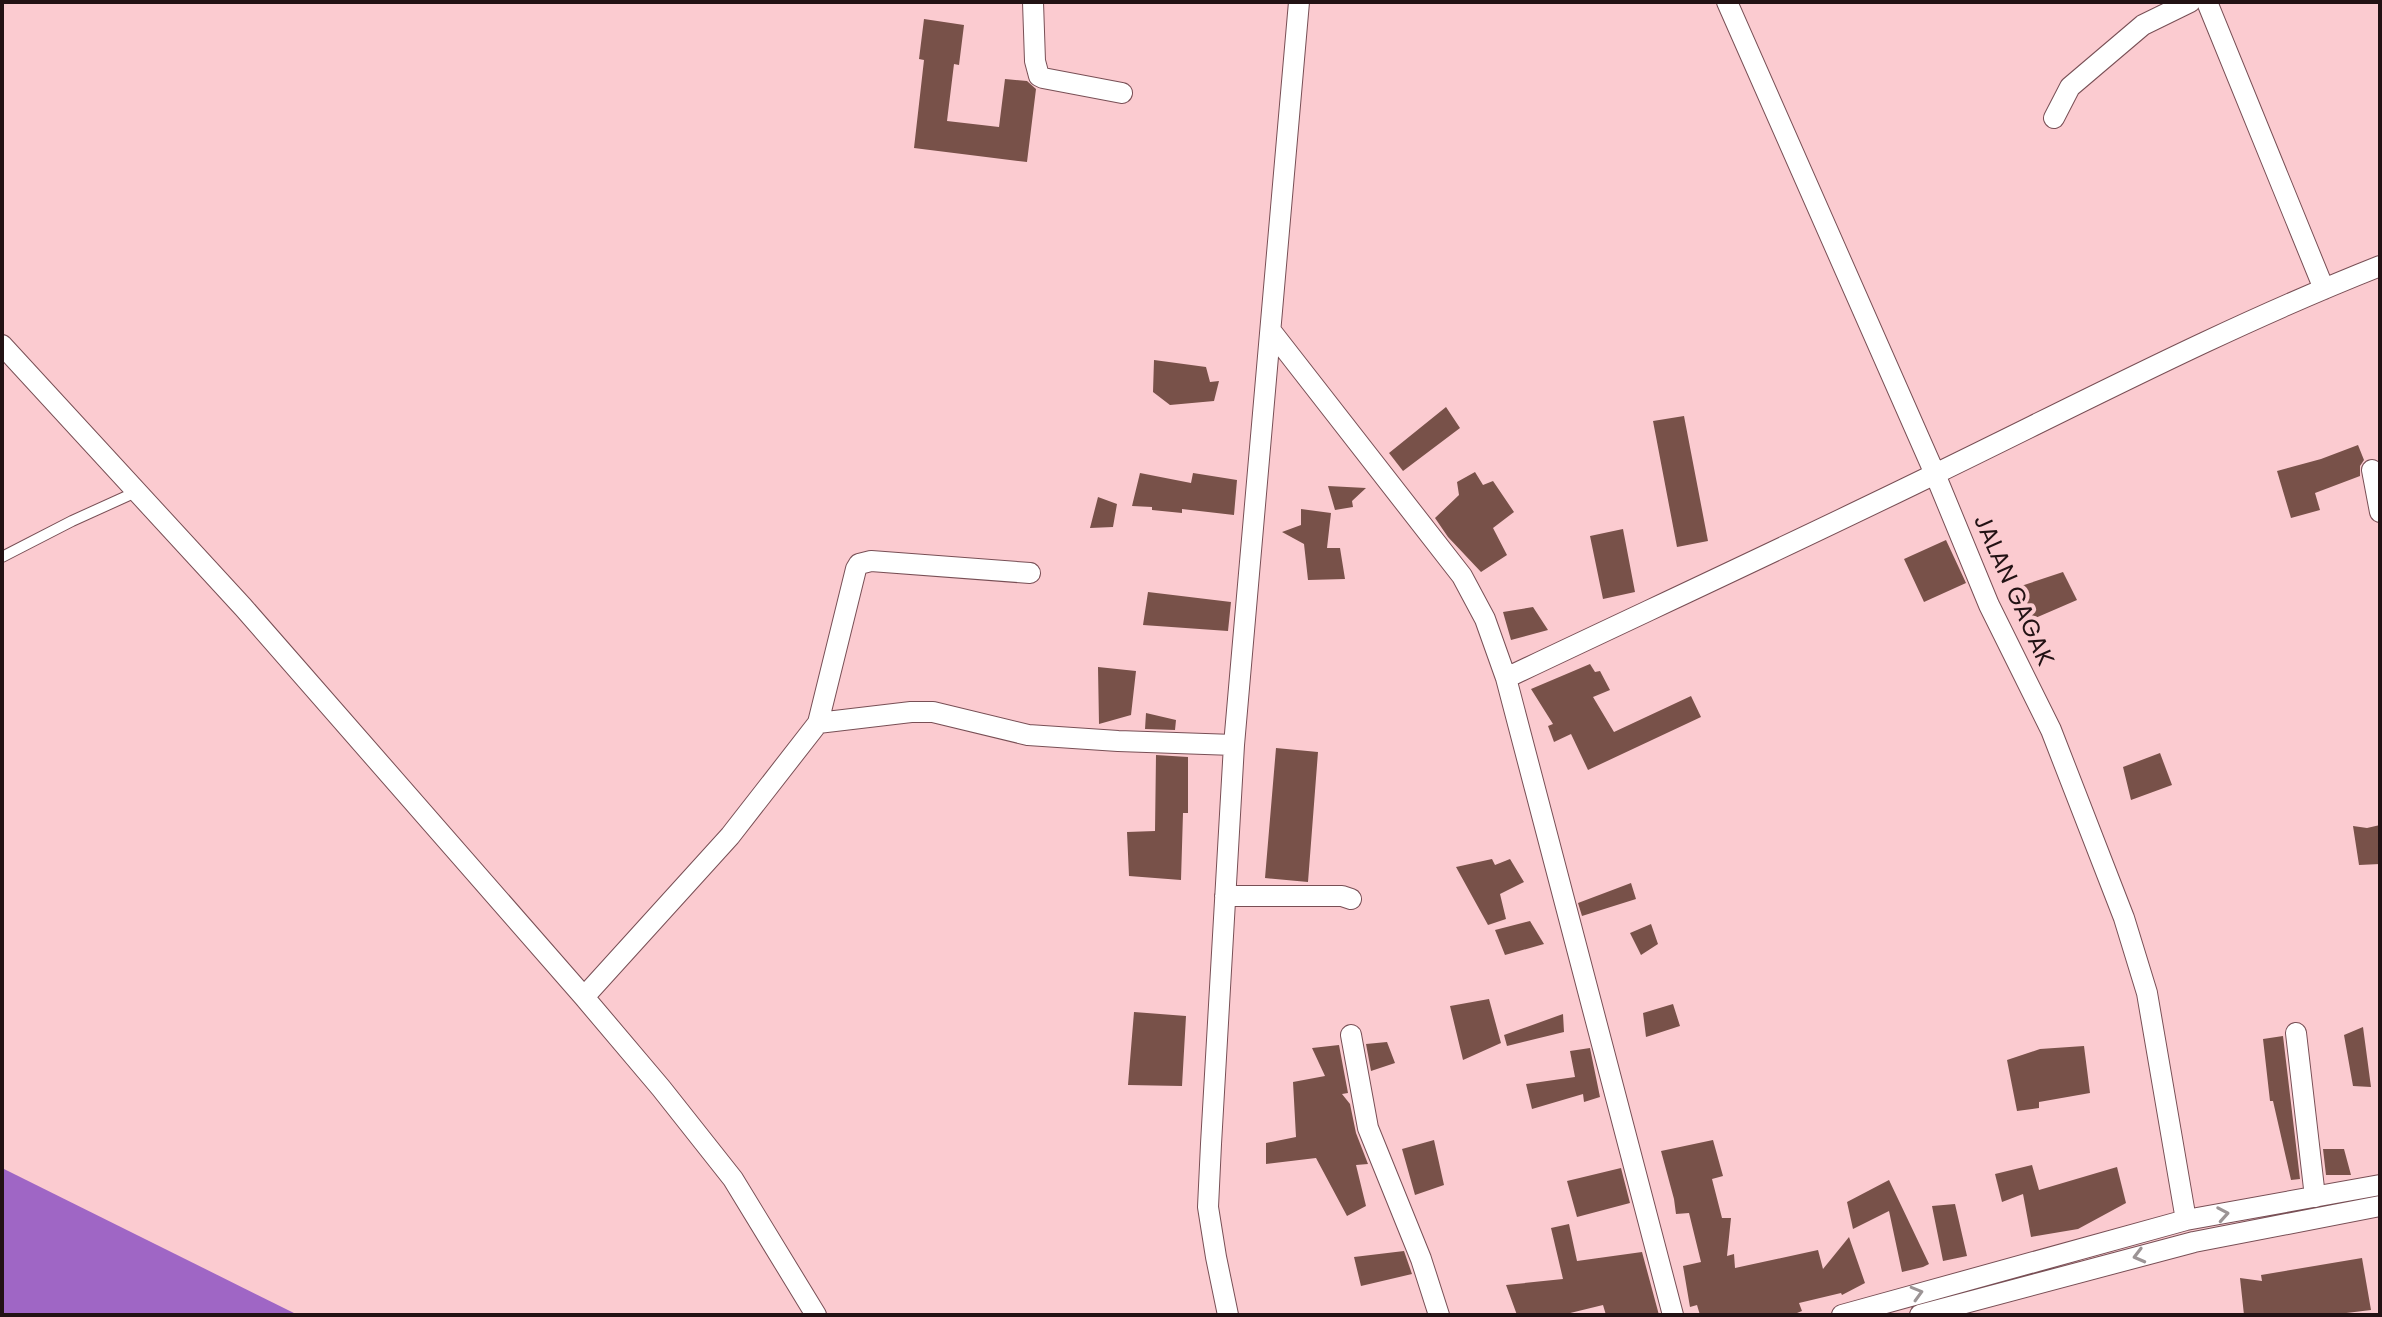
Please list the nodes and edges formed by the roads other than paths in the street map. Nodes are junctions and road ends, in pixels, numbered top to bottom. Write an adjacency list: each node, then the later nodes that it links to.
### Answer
1 (1033, 2): 6 (street)
2 (1299, 2): 10 (street)
3 (1727, 2): 13 (street, JALAN GAGAK)
4 (2190, 2): 7 (street)
5 (2207, 2): 9 (street)
6 (1122, 93)
7 (2054, 118)
8 (2380, 266): 9 (street)
9 (2324, 289): 13 (street)
10 (1271, 331): 18 (street); 20 (street)
11 (2, 345): 14 (street)
12 (2372, 470): 15 (street)
13 (1935, 474): 18 (street); 29 (street, JALAN GAGAK)
14 (136, 492): 16 (lane); 23 (street)
15 (2380, 512)
16 (2, 557)
17 (1030, 573): 19 (street)
18 (1506, 678): 33 (street)
19 (818, 723): 20 (street); 23 (street)
20 (1234, 745): 21 (street)
21 (1225, 896): 22 (street); 31 (street)
22 (1351, 899)
23 (584, 997): 30 (street)
24 (2296, 1033): 27 (street)
25 (1351, 1035): 32 (street)
26 (2380, 1185): 27 (street)
27 (2315, 1197): 29 (street, one-way to 27)
28 (2380, 1206): 35 (street, one-way to 35)
29 (2186, 1220): 34 (street, one-way to 29)
30 (816, 1315)
31 (1228, 1315)
32 (1439, 1315)
33 (1673, 1315)
34 (1842, 1315)
35 (1920, 1315)

